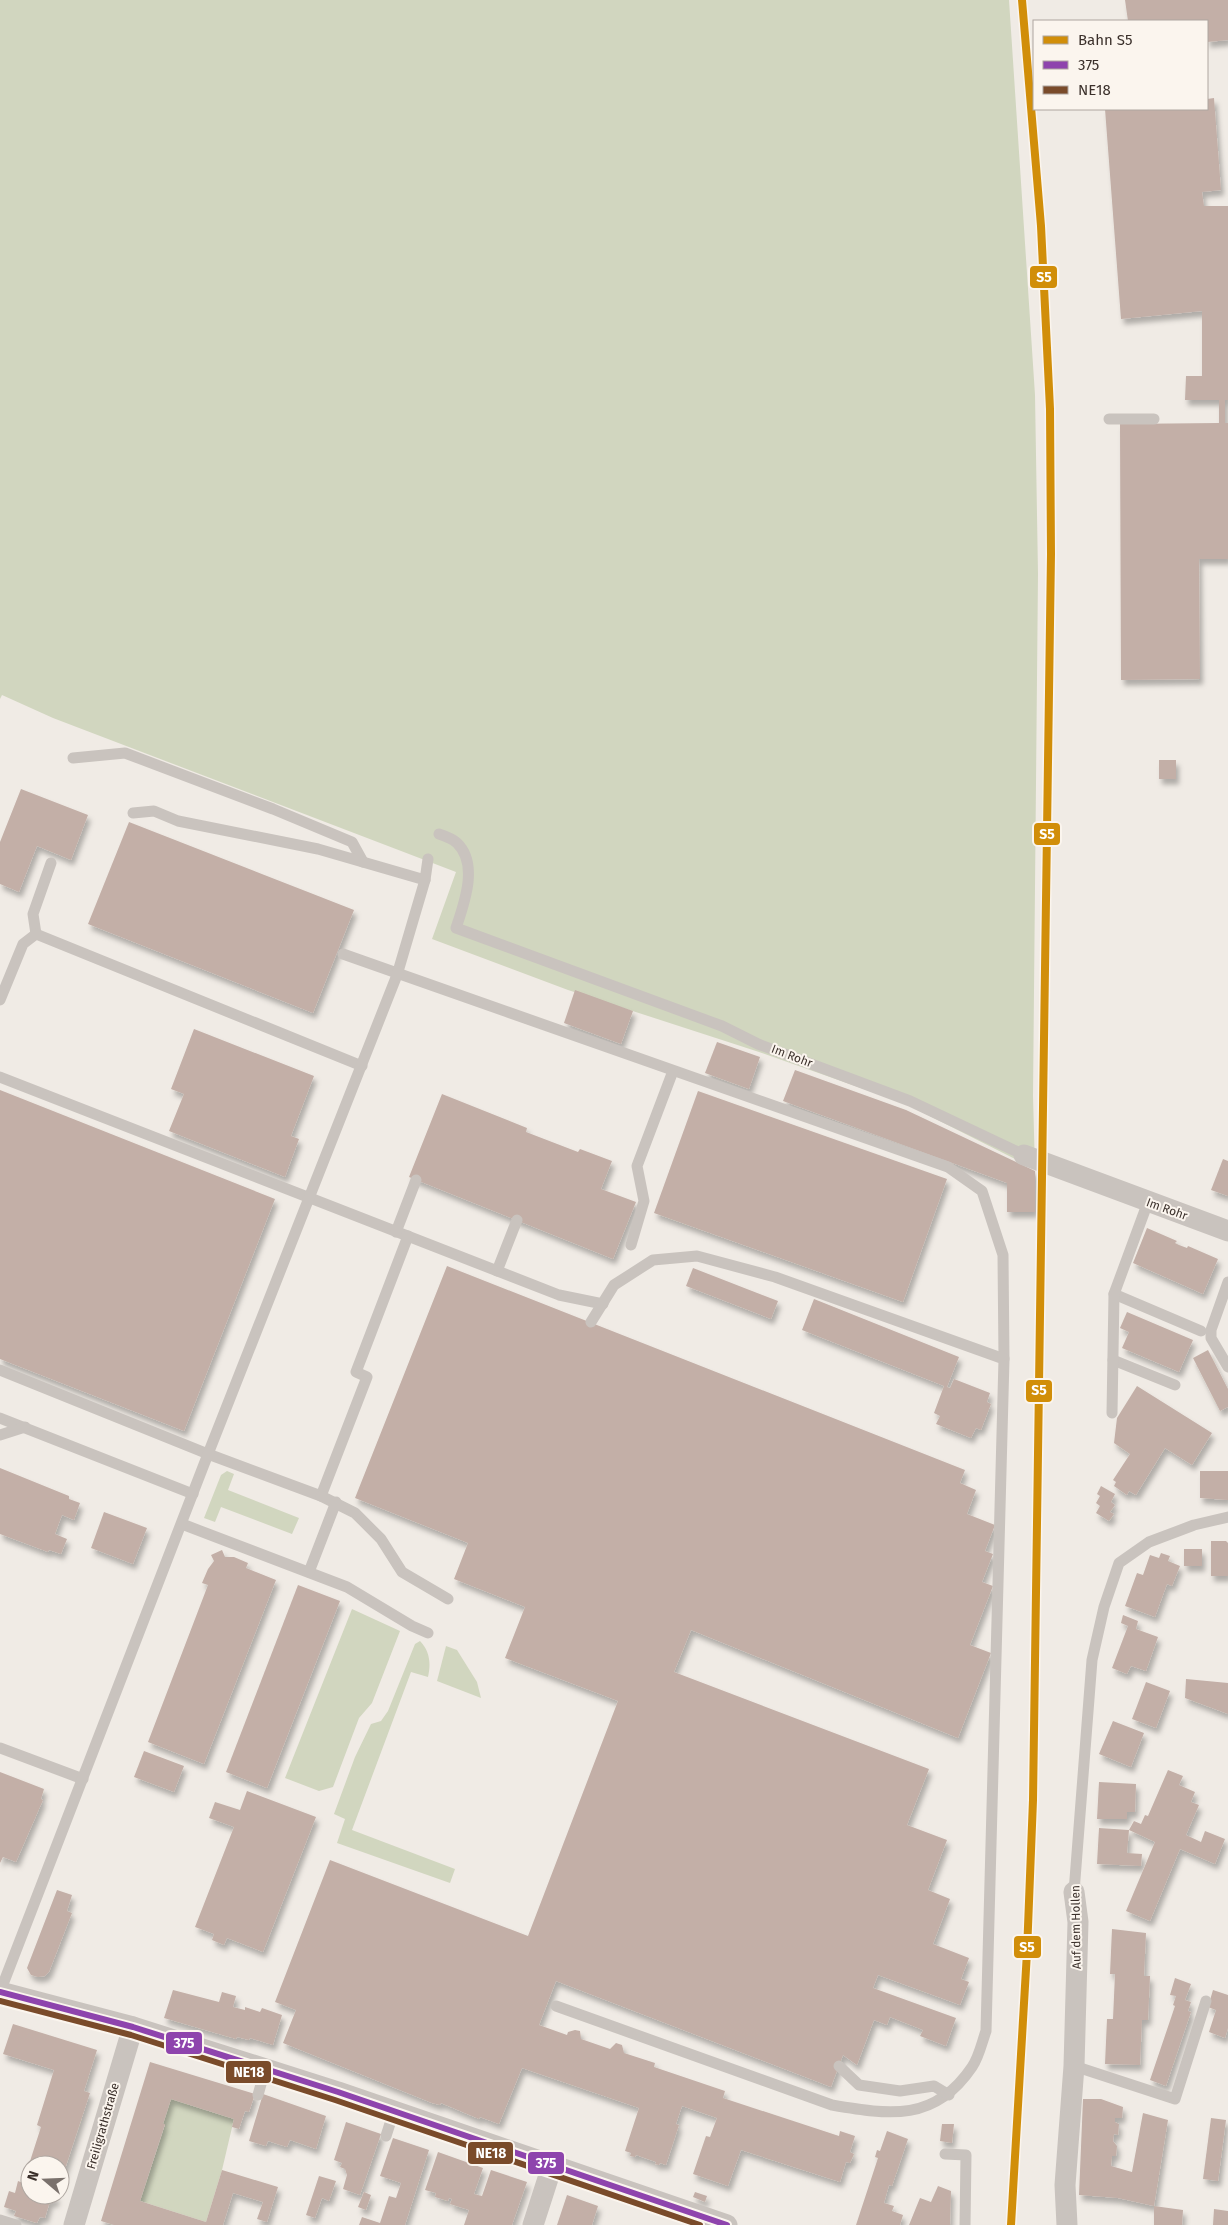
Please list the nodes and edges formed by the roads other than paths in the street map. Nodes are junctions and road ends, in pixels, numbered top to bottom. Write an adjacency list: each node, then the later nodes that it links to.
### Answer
1 (1109, 419): 2 (lane)
2 (1154, 419)
3 (73, 758): 7 (lane)
4 (133, 813): 7 (lane)
5 (439, 834): 17 (lane, Im Rohr)
6 (428, 859): 9 (lane)
7 (364, 862): 9 (lane)
8 (51, 863): 10 (lane)
9 (425, 880): 12 (lane)
10 (36, 934): 13 (lane); 14 (lane)
11 (343, 954): 12 (lane)
12 (397, 975): 14 (lane); 15 (lane)
13 (0, 1000)
14 (362, 1066): 19 (lane)
15 (673, 1071): 25 (lane); 32 (lane)
16 (0, 1076): 19 (lane)
17 (1024, 1155): 20 (street, Im Rohr)
18 (416, 1180): 23 (lane)
19 (310, 1198): 23 (lane); 41 (lane)
20 (1148, 1202): 22 (street, Im Rohr); 28 (lane)
21 (517, 1220): 26 (lane)
22 (1228, 1231)
23 (396, 1232): 24 (lane)
24 (408, 1236): 26 (lane); 43 (lane)
25 (631, 1245)
26 (497, 1271): 29 (lane)
27 (1228, 1282): 34 (lane)
28 (1114, 1294): 31 (lane); 33 (lane)
29 (603, 1304): 30 (lane); 32 (lane)
30 (591, 1322)
31 (1201, 1331)
32 (1004, 1359): 60 (lane)
33 (1112, 1360): 36 (lane); 37 (lane)
34 (1228, 1367)
35 (0, 1370): 41 (lane)
36 (1175, 1385)
37 (1112, 1414)
38 (0, 1418): 39 (lane)
39 (25, 1428): 40 (lane); 42 (lane)
40 (0, 1435)
41 (208, 1454): 42 (lane); 43 (lane)
42 (193, 1494): 46 (lane)
43 (321, 1496): 44 (lane)
44 (336, 1502): 47 (lane); 48 (lane)
45 (1228, 1518): 52 (lane, Auf dem Hollen)
46 (182, 1524): 47 (lane); 51 (lane)
47 (309, 1572): 49 (lane)
48 (448, 1599)
49 (428, 1633)
50 (0, 1748): 51 (lane)
51 (83, 1779): 53 (lane)
52 (1074, 1892): 58 (street, Auf dem Hollen)
53 (0, 1992): 56 (street)
54 (1206, 2001): 58 (lane)
55 (556, 2006): 60 (lane)
56 (132, 2028): 59 (street); 68 (street, Freiligrathstraße)
57 (839, 2066): 60 (lane)
58 (1074, 2066): 72 (street, Auf dem Hollen)
59 (265, 2070): 61 (lane); 62 (street)
60 (949, 2094)
61 (258, 2095)
62 (394, 2111): 63 (lane); 65 (street)
63 (386, 2136)
64 (945, 2154): 71 (lane)
65 (552, 2166): 69 (street); 70 (street)
66 (0, 2220): 67 (lane)
67 (16, 2225)
68 (74, 2225)
69 (533, 2225)
70 (727, 2225)
71 (965, 2225)
72 (1067, 2225)

